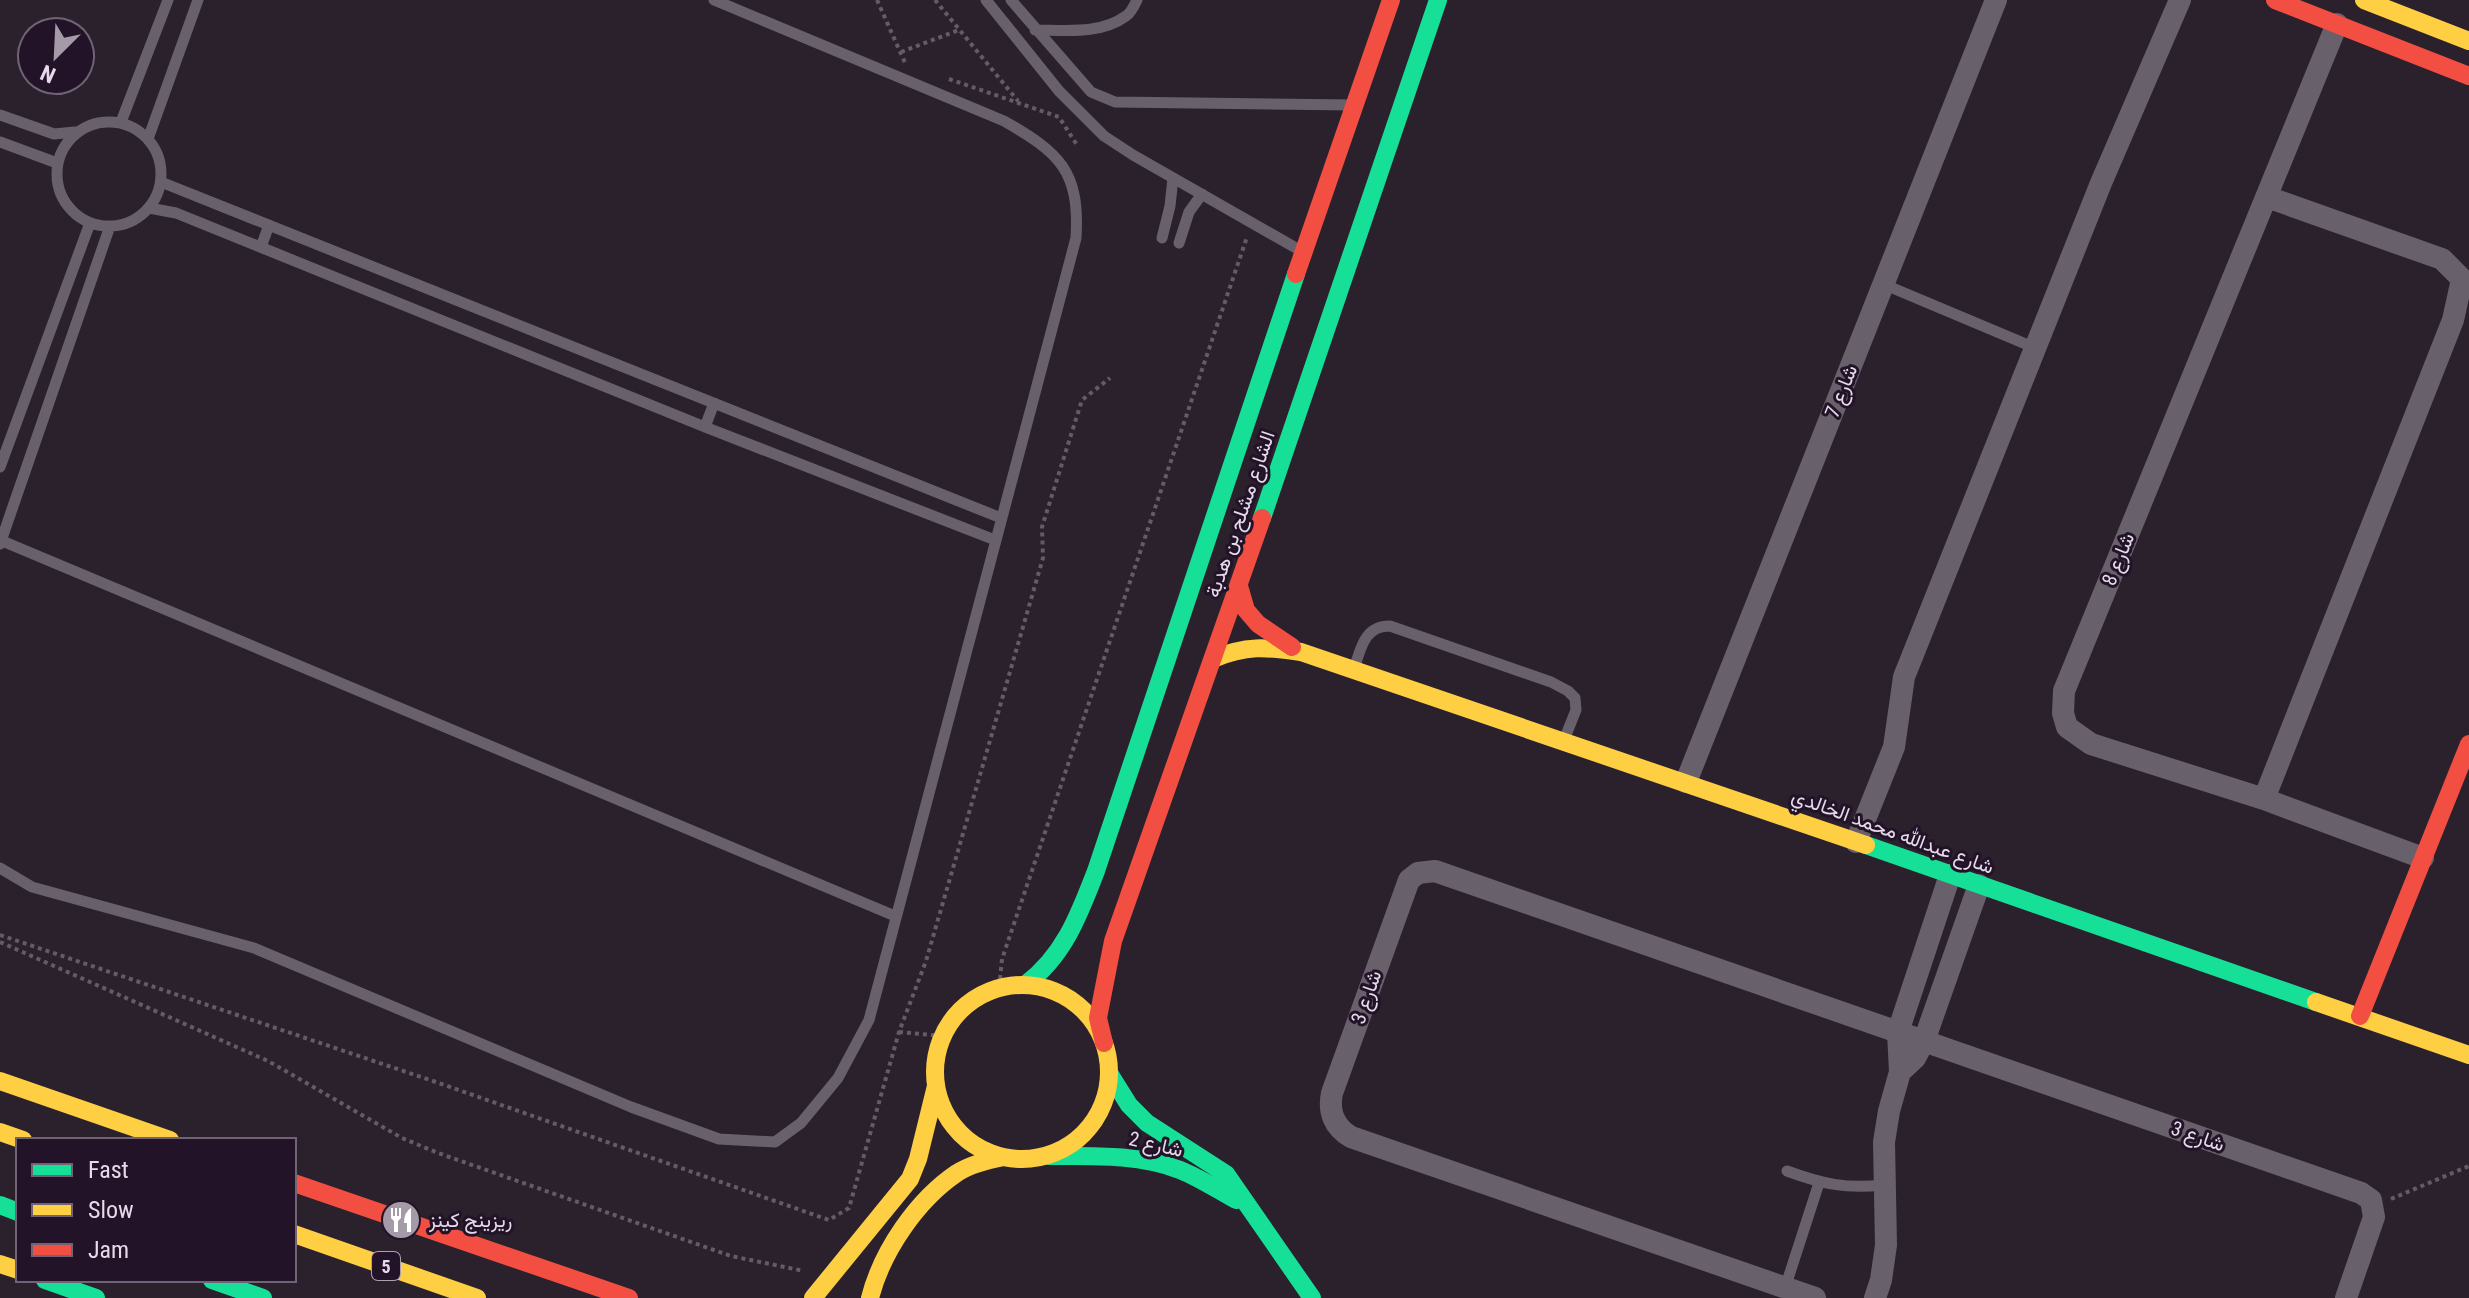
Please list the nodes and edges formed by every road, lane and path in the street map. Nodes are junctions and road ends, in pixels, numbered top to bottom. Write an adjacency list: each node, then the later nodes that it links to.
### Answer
1 (168, 0): 26 (lane)
2 (198, 0): 28 (lane)
3 (714, 0): 51 (lane)
4 (877, 0): 19 (path)
5 (935, 0): 16 (path)
6 (986, 0): 32 (lane)
7 (1011, 0): 17 (lane)
8 (1137, 0): 17 (lane)
9 (1391, 0): 24 (main road, الشارع مشلح بن هدبة)
10 (1438, 0): 54 (main road, الشارع مشلح بن هدبة)
11 (1996, 0): 45 (street, شارع 7)
12 (2180, 0): 46 (street)
13 (2275, 0): 15 (main road)
14 (2364, 0): 18 (main road)
15 (2337, 24): 21 (main road); 35 (street, شارع 8)
16 (960, 30): 19 (path); 23 (path)
17 (1035, 30): 24 (lane)
18 (2469, 41)
19 (901, 52): 20 (path)
20 (906, 65)
21 (2469, 76)
22 (948, 79): 23 (path)
23 (1019, 103): 30 (path)
24 (1353, 105): 44 (main road, الشارع مشلح بن هدبة)
25 (0, 115): 27 (lane)
26 (121, 122): 27 (lane); 28 (lane)
27 (75, 132): 31 (lane)
28 (148, 139): 33 (lane)
29 (0, 142): 31 (lane)
30 (1077, 145)
31 (57, 163): 37 (lane)
32 (1173, 178): 34 (lane); 41 (lane)
33 (161, 182): 36 (lane); 39 (lane)
34 (1202, 194): 38 (lane); 42 (lane)
35 (2267, 197): 61 (street); 61 (street, شارع 8)
36 (149, 208): 40 (lane); 43 (lane)
37 (90, 223): 40 (lane); 50 (lane)
38 (1252, 223): 44 (lane); 71 (path)
39 (269, 225): 43 (lane); 48 (lane)
40 (110, 226): 53 (lane)
41 (1162, 238)
42 (1179, 243)
43 (261, 247): 49 (lane)
44 (1303, 252): 70 (main road, الشارع مشلح بن هدبة)
45 (1883, 284): 46 (lane); 60 (street, شارع 7)
46 (2035, 348): 62 (street)
47 (1110, 378): 73 (path)
48 (714, 403): 49 (lane); 51 (lane)
49 (705, 427): 52 (lane)
50 (0, 467)
51 (1001, 518): 52 (lane)
52 (995, 540): 67 (lane)
53 (1, 542): 67 (lane)
54 (1239, 586): 55 (main road, شارع عبدالله محمد الخالدي); 56 (main road, الشارع مشلح بن هدبة)
55 (1301, 652): 56 (main road, شارع عبدالله محمد الخالدي); 57 (main road, شارع عبدالله محمد الخالدي)
56 (1213, 659): 77 (main road, الشارع مشلح بن هدبة)
57 (1354, 669): 58 (main road, شارع عبدالله محمد الخالدي); 58 (lane)
58 (1564, 740): 60 (main road, شارع عبدالله محمد الخالدي)
59 (2469, 744): 63 (main road)
60 (1686, 782): 62 (main road, شارع عبدالله محمد الخالدي)
61 (2264, 799): 63 (street, شارع 8)
62 (1856, 842): 65 (main road, شارع عبدالله محمد الخالدي)
63 (2423, 858): 72 (main road)
64 (0, 868): 67 (lane)
65 (1950, 875): 66 (main road, شارع عبدالله محمد الخالدي); 74 (street)
66 (1979, 885): 72 (main road, شارع عبدالله محمد الخالدي); 76 (street)
67 (895, 916)
68 (0, 935): 73 (path)
69 (0, 942): 96 (path)
70 (1025, 985): 71 (main road); 77 (main road)
71 (1000, 988): 75 (main road)
72 (2360, 1016): 78 (main road, شارع عبدالله محمد الخالدي)
73 (899, 1032): 75 (path)
74 (1898, 1032): 76 (street, شارع 3); 80 (street); 99 (street, شارع 3)
75 (943, 1036): 83 (main road)
76 (1924, 1041): 80 (street); 93 (street, شارع 3)
77 (1104, 1043): 81 (main road)
78 (2469, 1055)
79 (0, 1067): 84 (main road)
80 (1900, 1072): 92 (street)
81 (1109, 1073): 86 (main road); 94 (main road, شارع 2)
82 (0, 1081): 84 (main road)
83 (936, 1086): 87 (main road); 96 (main road)
84 (131, 1127): 85 (main road)
85 (164, 1138)
86 (1046, 1155): 87 (main road); 94 (main road, شارع 2)
87 (1004, 1157): 105 (main road)
88 (2469, 1166): 93 (path)
89 (1787, 1171): 90 (lane)
90 (1819, 1183): 92 (lane); 99 (lane)
91 (296, 1184): 103 (main road)
92 (1883, 1185): 108 (street)
93 (2374, 1206): 109 (street)
94 (1248, 1207): 106 (main road, شارع 2)
95 (296, 1235): 102 (main road, 5)
96 (834, 1274): 104 (main road)
97 (51, 1282): 100 (main road)
98 (218, 1282): 101 (main road)
99 (1785, 1288): 107 (street, شارع 3)
100 (96, 1298)
101 (263, 1298)
102 (477, 1298)
103 (628, 1298)
104 (813, 1298)
105 (870, 1298)
106 (1312, 1298)
107 (1815, 1298)
108 (1875, 1298)
109 (2346, 1298)

